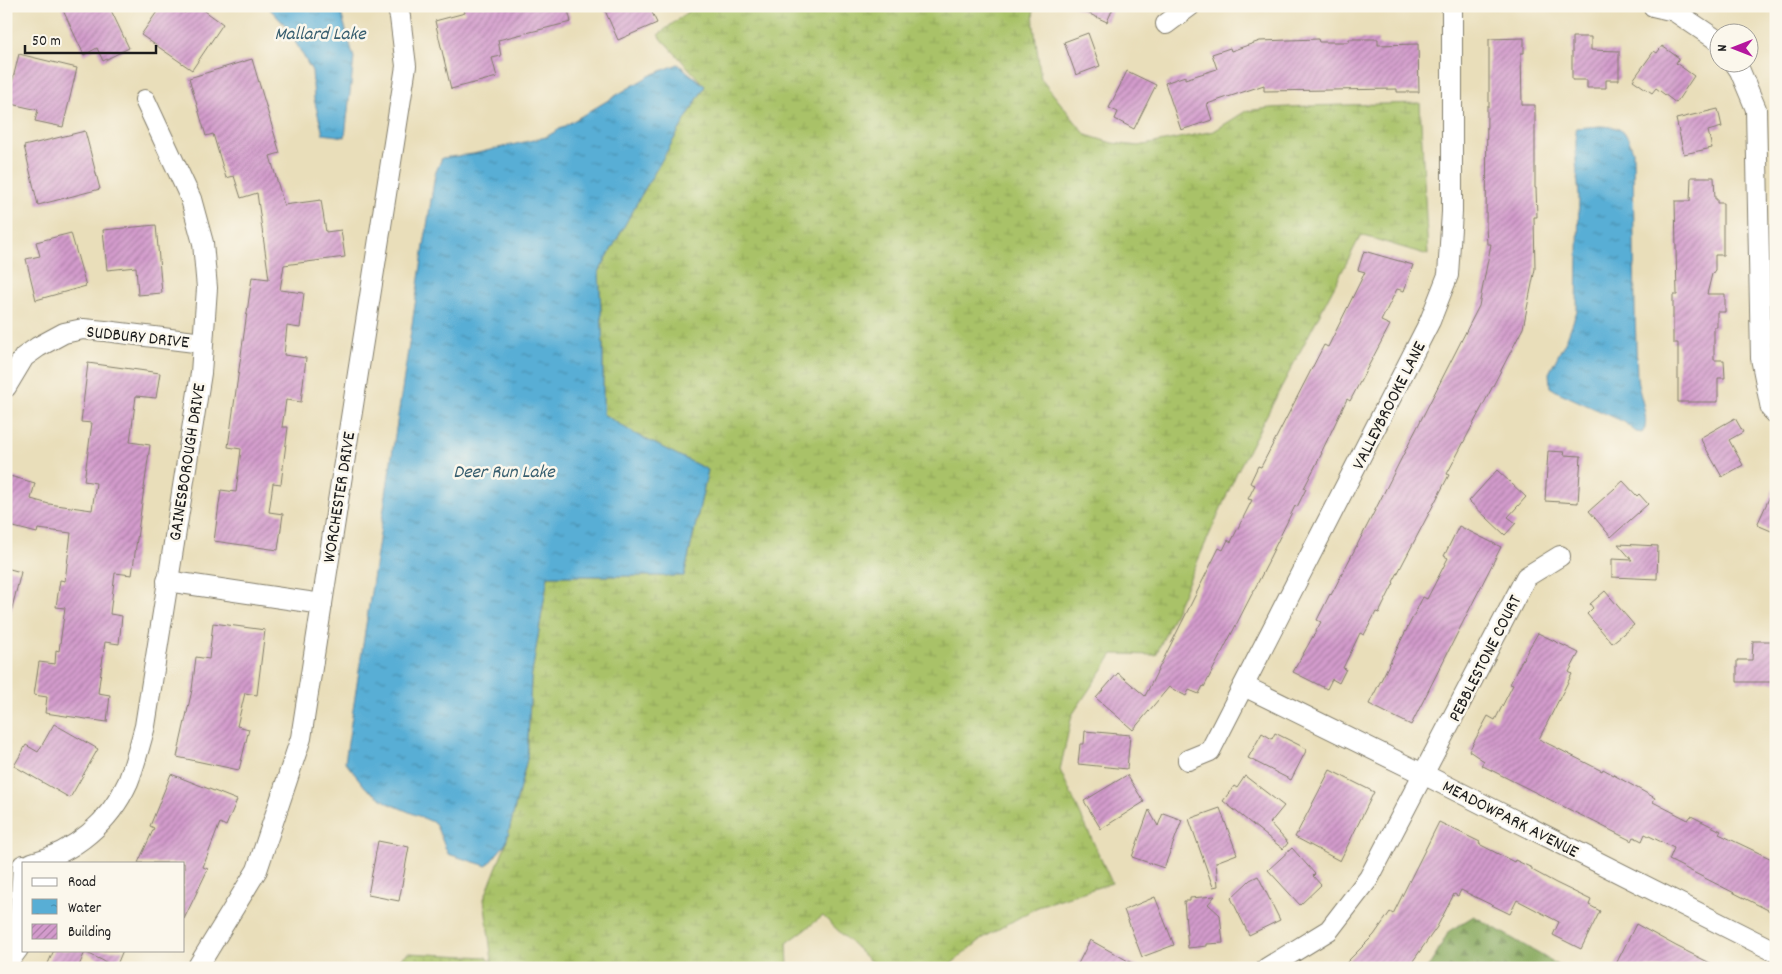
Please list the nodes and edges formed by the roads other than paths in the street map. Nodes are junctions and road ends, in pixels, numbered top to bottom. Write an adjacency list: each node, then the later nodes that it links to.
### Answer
1 (397, 6): 14 (street, WORCHESTER DRIVE)
2 (1190, 6): 5 (street)
3 (1452, 6): 15 (street, VALLEYBROOKE LANE)
4 (1653, 6): 6 (street)
5 (1166, 24)
6 (1710, 35)
7 (1741, 72): 11 (street)
8 (144, 100): 9 (street, GAINESBOROUGH DRIVE)
9 (203, 343): 10 (street, SUDBURY DRIVE); 13 (street, GAINESBOROUGH DRIVE)
10 (6, 387)
11 (1776, 414)
12 (1560, 556): 17 (street, PEBBLESTONE COURT)
13 (167, 581): 14 (street); 18 (street, GAINESBOROUGH DRIVE)
14 (322, 604): 22 (street, WORCHESTER DRIVE)
15 (1244, 686): 16 (street, VALLEYBROOKE LANE); 17 (street, MEADOWPARK AVENUE)
16 (1188, 760)
17 (1425, 775): 20 (street, MEADOWPARK AVENUE); 23 (street, PEBBLESTONE COURT)
18 (34, 862)
19 (21, 865): 21 (street, GAINESBOROUGH DRIVE)
20 (1776, 952)
21 (6, 965)
22 (197, 968)
23 (1267, 968)

